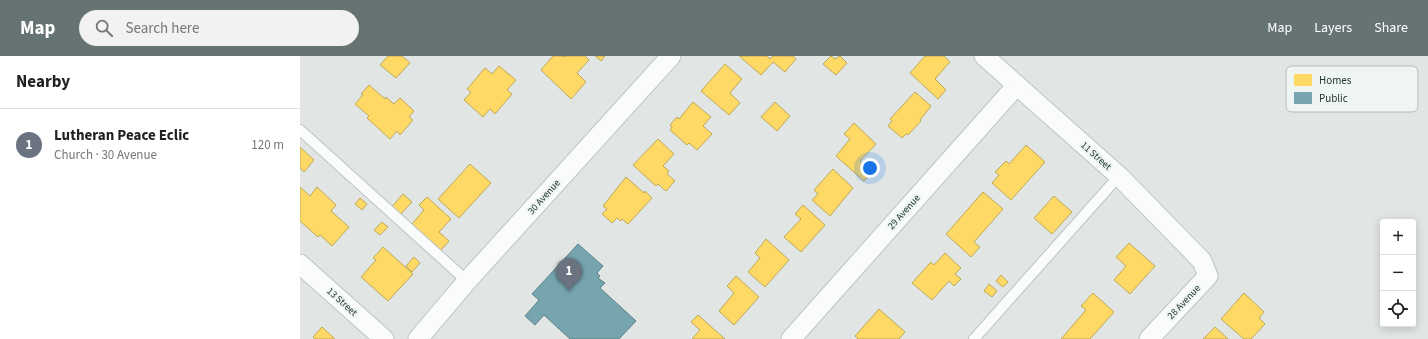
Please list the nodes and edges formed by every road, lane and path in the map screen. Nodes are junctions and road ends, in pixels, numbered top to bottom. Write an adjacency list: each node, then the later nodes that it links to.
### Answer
1 (671, 56): 8 (street, 30 Avenue)
2 (984, 56): 3 (street, 11 Street)
3 (1016, 85): 5 (street, 11 Street); 11 (street, 29 Avenue)
4 (300, 130): 8 (lane)
5 (1119, 176): 6 (street, 11 Street); 12 (lane)
6 (1202, 261): 13 (street, 28 Avenue)
7 (300, 264): 9 (street, 13 Street)
8 (467, 281): 10 (street, 30 Avenue)
9 (384, 339)
10 (418, 339)
11 (790, 339)
12 (974, 339)
13 (1149, 339)

